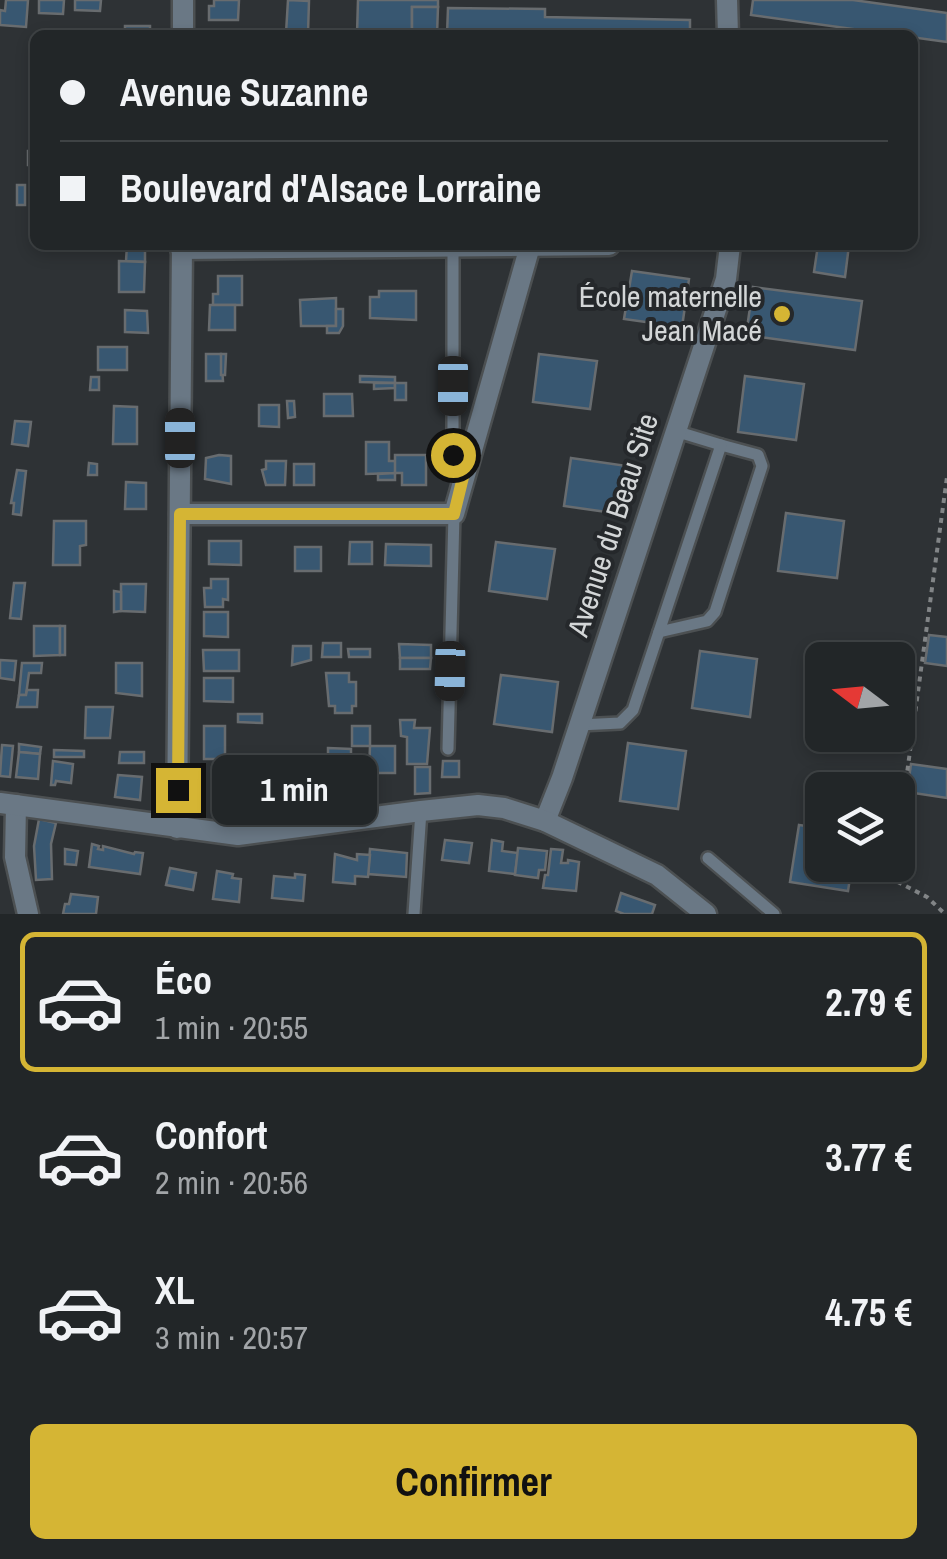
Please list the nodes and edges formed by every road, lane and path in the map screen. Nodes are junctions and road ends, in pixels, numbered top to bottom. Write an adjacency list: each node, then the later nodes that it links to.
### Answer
1 (183, 0): 3 (street)
2 (726, 0): 4 (street)
3 (183, 30)
4 (728, 30)
5 (182, 250): 13 (street)
6 (453, 250): 11 (lane)
7 (529, 250): 11 (street)
8 (729, 250): 9 (street, Avenue du Beau Site)
9 (675, 431): 10 (lane); 16 (street, Avenue du Beau Site)
10 (721, 445): 15 (lane); 15 (lane)
11 (466, 465): 14 (street)
12 (947, 476): 18 (path)
13 (180, 514): 14 (street); 22 (street)
14 (454, 514): 17 (lane)
15 (659, 632): 16 (lane)
16 (580, 725): 21 (street, Avenue du Beau Site)
17 (448, 749)
18 (907, 772)
19 (8, 804): 22 (street); 25 (street)
20 (421, 811): 21 (street); 22 (street); 26 (lane)
21 (545, 821): 27 (street)
22 (177, 828)
23 (708, 858): 28 (lane)
24 (900, 882): 29 (path)
25 (28, 914)
26 (414, 914)
27 (706, 914)
28 (774, 914)
29 (945, 914)

